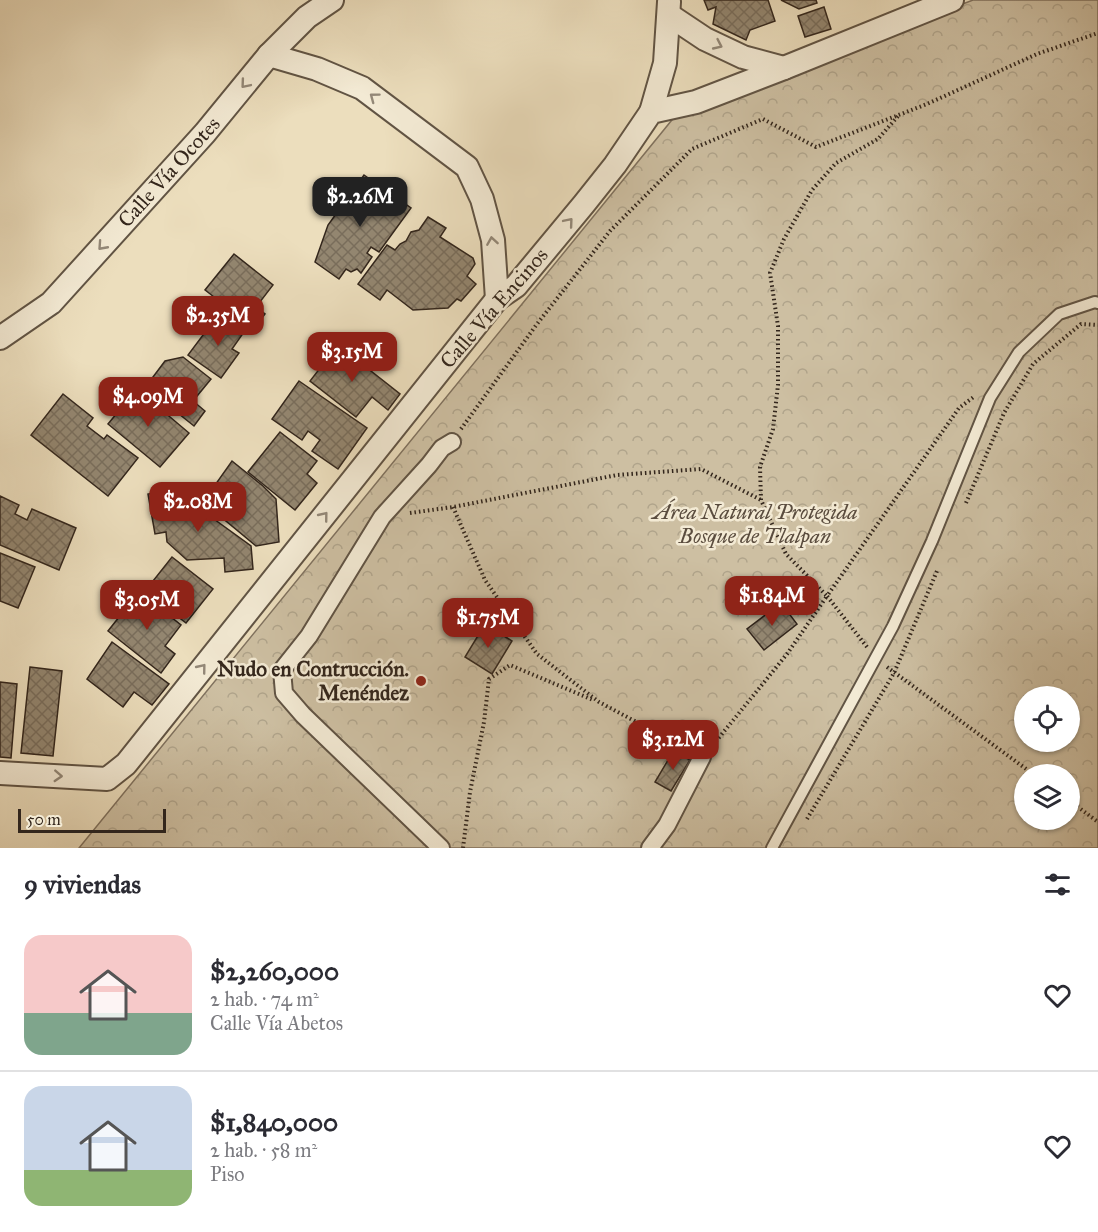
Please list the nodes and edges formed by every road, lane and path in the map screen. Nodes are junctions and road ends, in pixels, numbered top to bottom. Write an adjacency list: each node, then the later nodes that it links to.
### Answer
1 (332, 0): 5 (street, Calle Vía Ocotes)
2 (952, 0): 6 (street)
3 (669, 7): 6 (street, one-way to 6); 7 (street, Calle Vía Encinos)
4 (1098, 33): 8 (path)
5 (269, 55): 9 (street, one-way to 5); 11 (street, Calle Vía Ocotes, one-way to 11)
6 (784, 69): 7 (street)
7 (651, 112): 9 (street, Calle Vía Encinos, one-way to 7)
8 (899, 115): 15 (path); 16 (path)
9 (497, 299): 24 (street, Calle Vía Encinos, one-way to 9)
10 (1098, 303): 13 (lane)
11 (0, 338)
12 (1033, 364): 13 (path)
13 (1005, 374): 20 (lane)
14 (977, 394): 19 (path)
15 (452, 442): 18 (street)
16 (762, 500): 17 (path); 19 (path)
17 (453, 507): 18 (path); 21 (path)
18 (382, 517): 27 (street)
19 (827, 596): 20 (path); 22 (path)
20 (876, 658): 23 (path); 30 (lane)
21 (599, 702): 22 (path); 28 (path)
22 (702, 757): 29 (street)
23 (1020, 764)
24 (0, 773)
25 (1080, 808): 26 (path)
26 (1098, 822)
27 (441, 848)
28 (463, 848)
29 (650, 848)
30 (772, 848)

